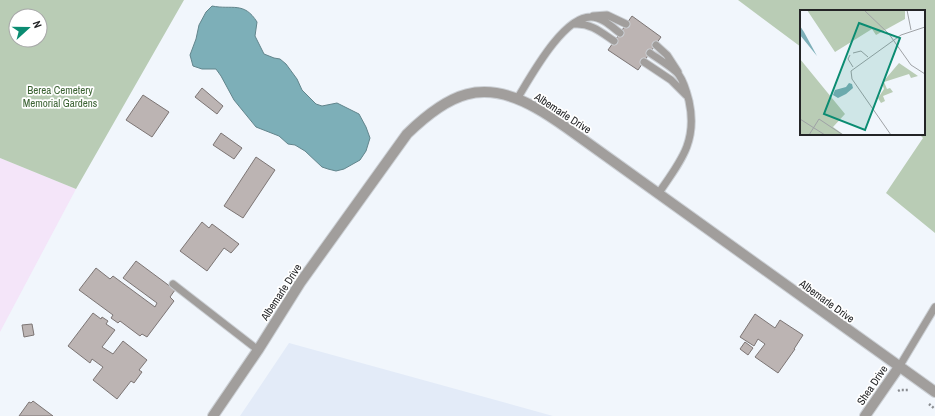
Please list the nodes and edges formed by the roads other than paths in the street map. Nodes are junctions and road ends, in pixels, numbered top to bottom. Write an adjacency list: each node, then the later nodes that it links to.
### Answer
1 (590, 17): 2 (lane); 3 (lane); 4 (lane)
2 (573, 24): 5 (lane); 10 (lane)
3 (626, 24)
4 (620, 33)
5 (614, 41)
6 (656, 45): 9 (lane)
7 (650, 53): 9 (lane)
8 (644, 62): 11 (lane)
9 (679, 74): 11 (lane)
10 (517, 99): 12 (street, Albemarle Drive); 15 (street, Albemarle Drive)
11 (689, 99): 12 (lane)
12 (658, 194): 16 (street, Albemarle Drive)
13 (173, 284): 15 (lane)
14 (935, 307): 16 (lane)
15 (258, 350): 18 (street, Albemarle Drive)
16 (899, 367): 17 (street, Albemarle Drive); 19 (street, Shea Drive)
17 (935, 392)
18 (213, 416)
19 (865, 416)

